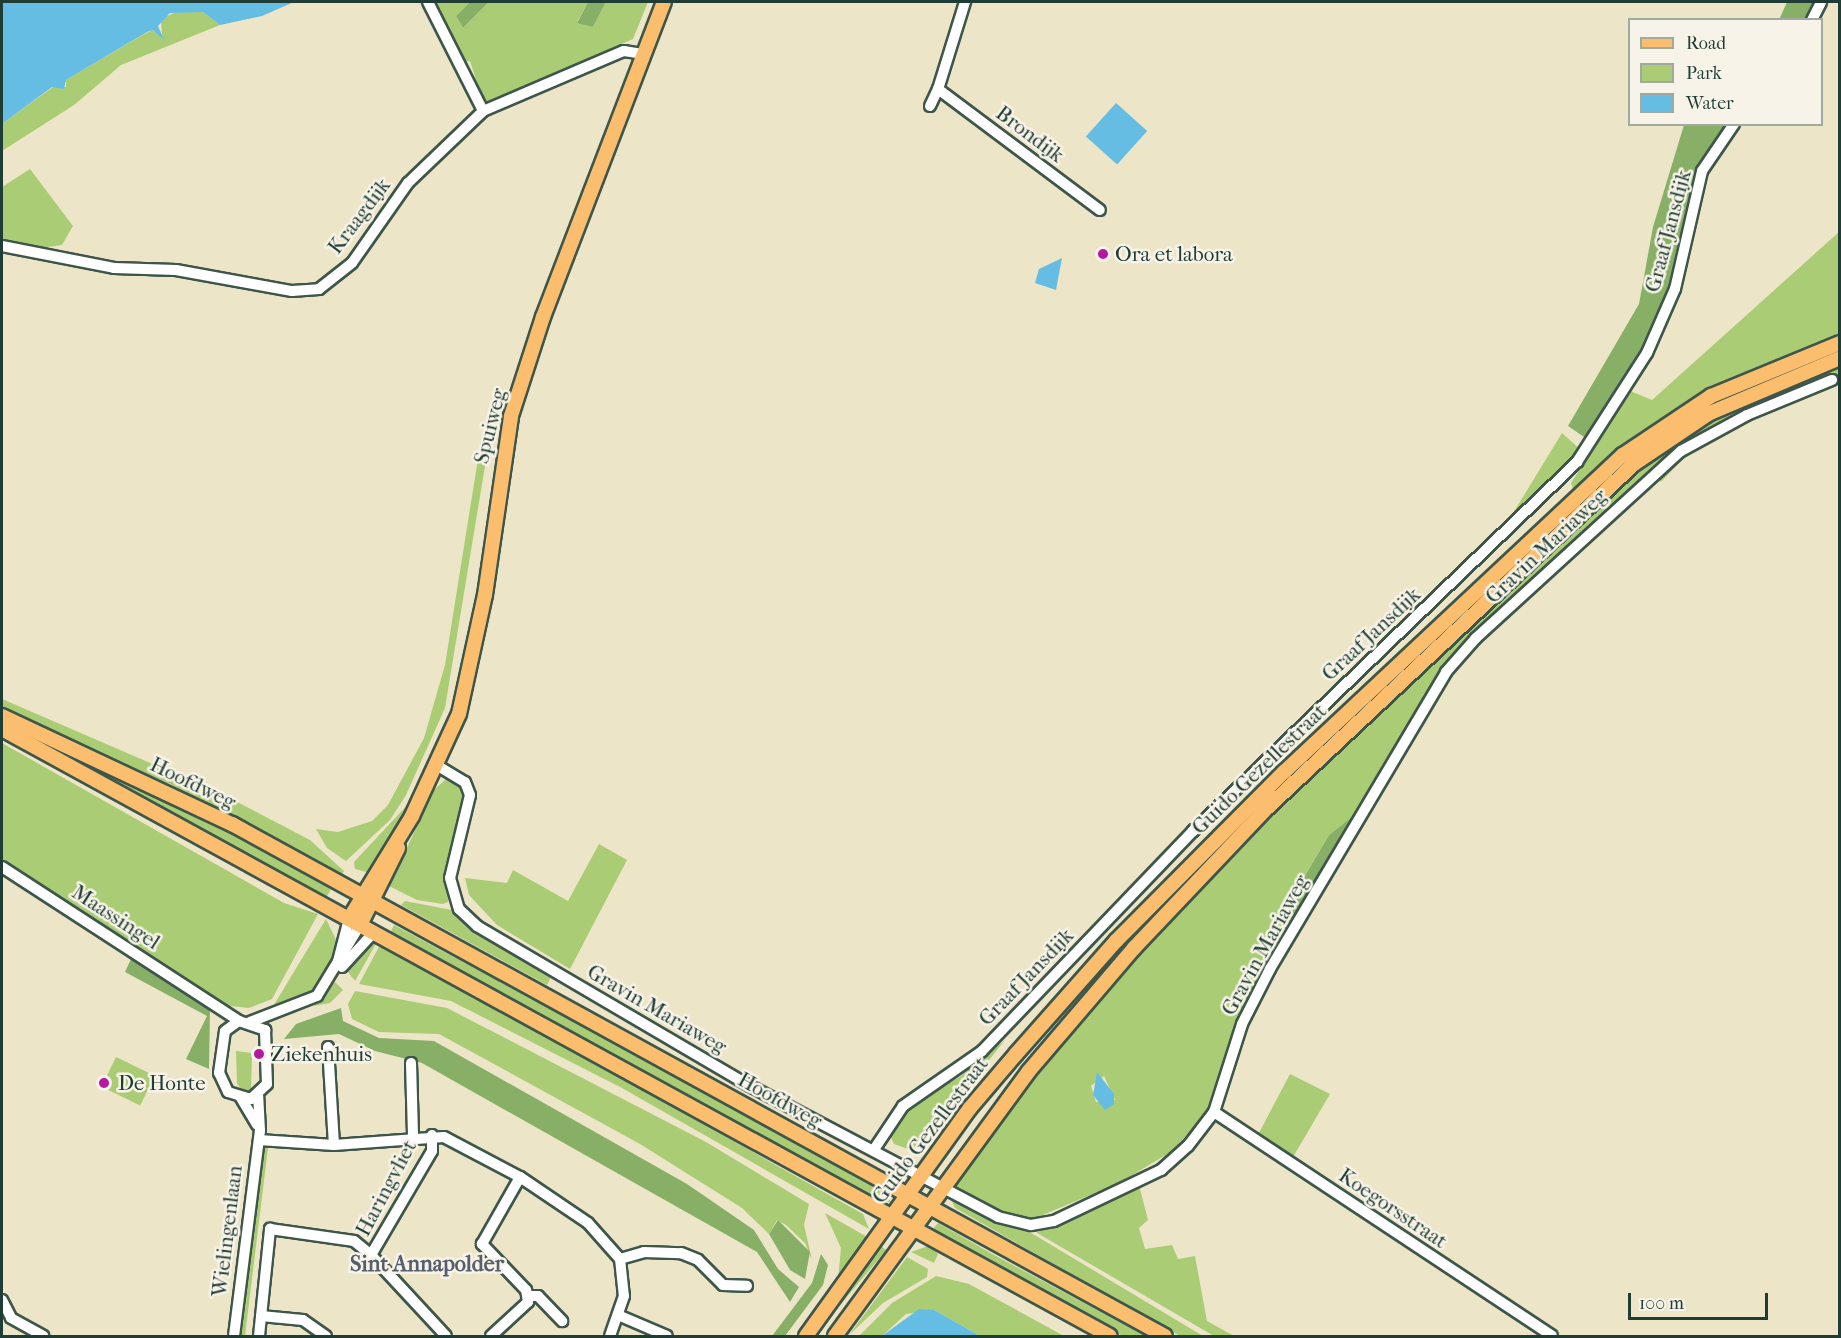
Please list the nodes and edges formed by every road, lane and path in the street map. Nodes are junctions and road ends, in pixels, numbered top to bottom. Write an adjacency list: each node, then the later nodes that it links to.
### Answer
1 (428, 2): 9 (street)
2 (664, 2): 6 (main road, Spuiweg)
3 (965, 2): 7 (street)
4 (1821, 2): 5 (street)
5 (1813, 18)
6 (644, 54): 9 (street, Kraagdijk); 18 (main road, Spuiweg)
7 (938, 89): 8 (street); 11 (street, Brondijk)
8 (930, 106)
9 (483, 111): 12 (street, Kraagdijk)
10 (1733, 126): 38 (street, Graaf Jansdijk)
11 (1100, 210)
12 (2, 246)
13 (1839, 343): 39 (main road, Guido Gezellestraat)
14 (1839, 358): 41 (main road, Guido Gezellestraat)
15 (1833, 380): 33 (street, Gravin Mariaweg)
16 (2, 716): 20 (main road, Hoofdweg)
17 (2, 729): 21 (main road, Hoofdweg)
18 (438, 766): 20 (main road, Spuiweg); 38 (street, Gravin Mariaweg)
19 (2, 867): 24 (street, Maassingel)
20 (369, 898): 21 (main road); 42 (main road, Hoofdweg)
21 (355, 922): 22 (main road, Hoofdweg); 23 (street)
22 (373, 933): 23 (street); 44 (main road, Hoofdweg)
23 (336, 971): 25 (street)
24 (209, 1000): 26 (street); 27 (street)
25 (287, 1009): 26 (street); 28 (street)
26 (245, 1022): 27 (street); 28 (street)
27 (225, 1030): 32 (street)
28 (265, 1030): 31 (street)
29 (328, 1047): 37 (street)
30 (411, 1063): 34 (street)
31 (258, 1096): 32 (street); 36 (street, Wielingenlaan)
32 (241, 1098): 36 (street)
33 (1214, 1112): 41 (street, Gravin Mariaweg); 66 (street, Koegorsstraat)
34 (413, 1135): 35 (street); 37 (street)
35 (432, 1135): 40 (street); 46 (street, Haringvliet)
36 (259, 1136): 37 (street); 55 (street, Wielingenlaan)
37 (334, 1145)
38 (875, 1148): 39 (street, Gravin Mariaweg)
39 (923, 1173): 41 (street, Gravin Mariaweg); 42 (main road, Guido Gezellestraat)
40 (520, 1177): 47 (street); 49 (street)
41 (945, 1185): 43 (main road, Guido Gezellestraat)
42 (907, 1193): 43 (main road, Hoofdweg); 44 (main road, Guido Gezellestraat)
43 (930, 1206): 45 (main road, Guido Gezellestraat); 65 (main road, Hoofdweg)
44 (890, 1217): 45 (main road, Hoofdweg); 62 (main road, Guido Gezellestraat)
45 (913, 1230): 63 (main road, Guido Gezellestraat); 64 (main road, Hoofdweg)
46 (371, 1255): 52 (street); 58 (street, Haringvliet)
47 (620, 1259): 48 (street); 51 (street)
48 (747, 1286)
49 (529, 1296): 53 (street); 59 (street)
50 (2, 1300): 54 (street)
51 (618, 1315): 60 (street); 61 (street)
52 (261, 1316): 56 (street); 57 (street)
53 (562, 1321)
54 (43, 1336)
55 (234, 1336)
56 (259, 1336)
57 (326, 1336)
58 (446, 1336)
59 (490, 1336)
60 (610, 1336)
61 (667, 1336)
62 (806, 1336)
63 (835, 1336)
64 (1110, 1336)
65 (1165, 1336)
66 (1551, 1336)

